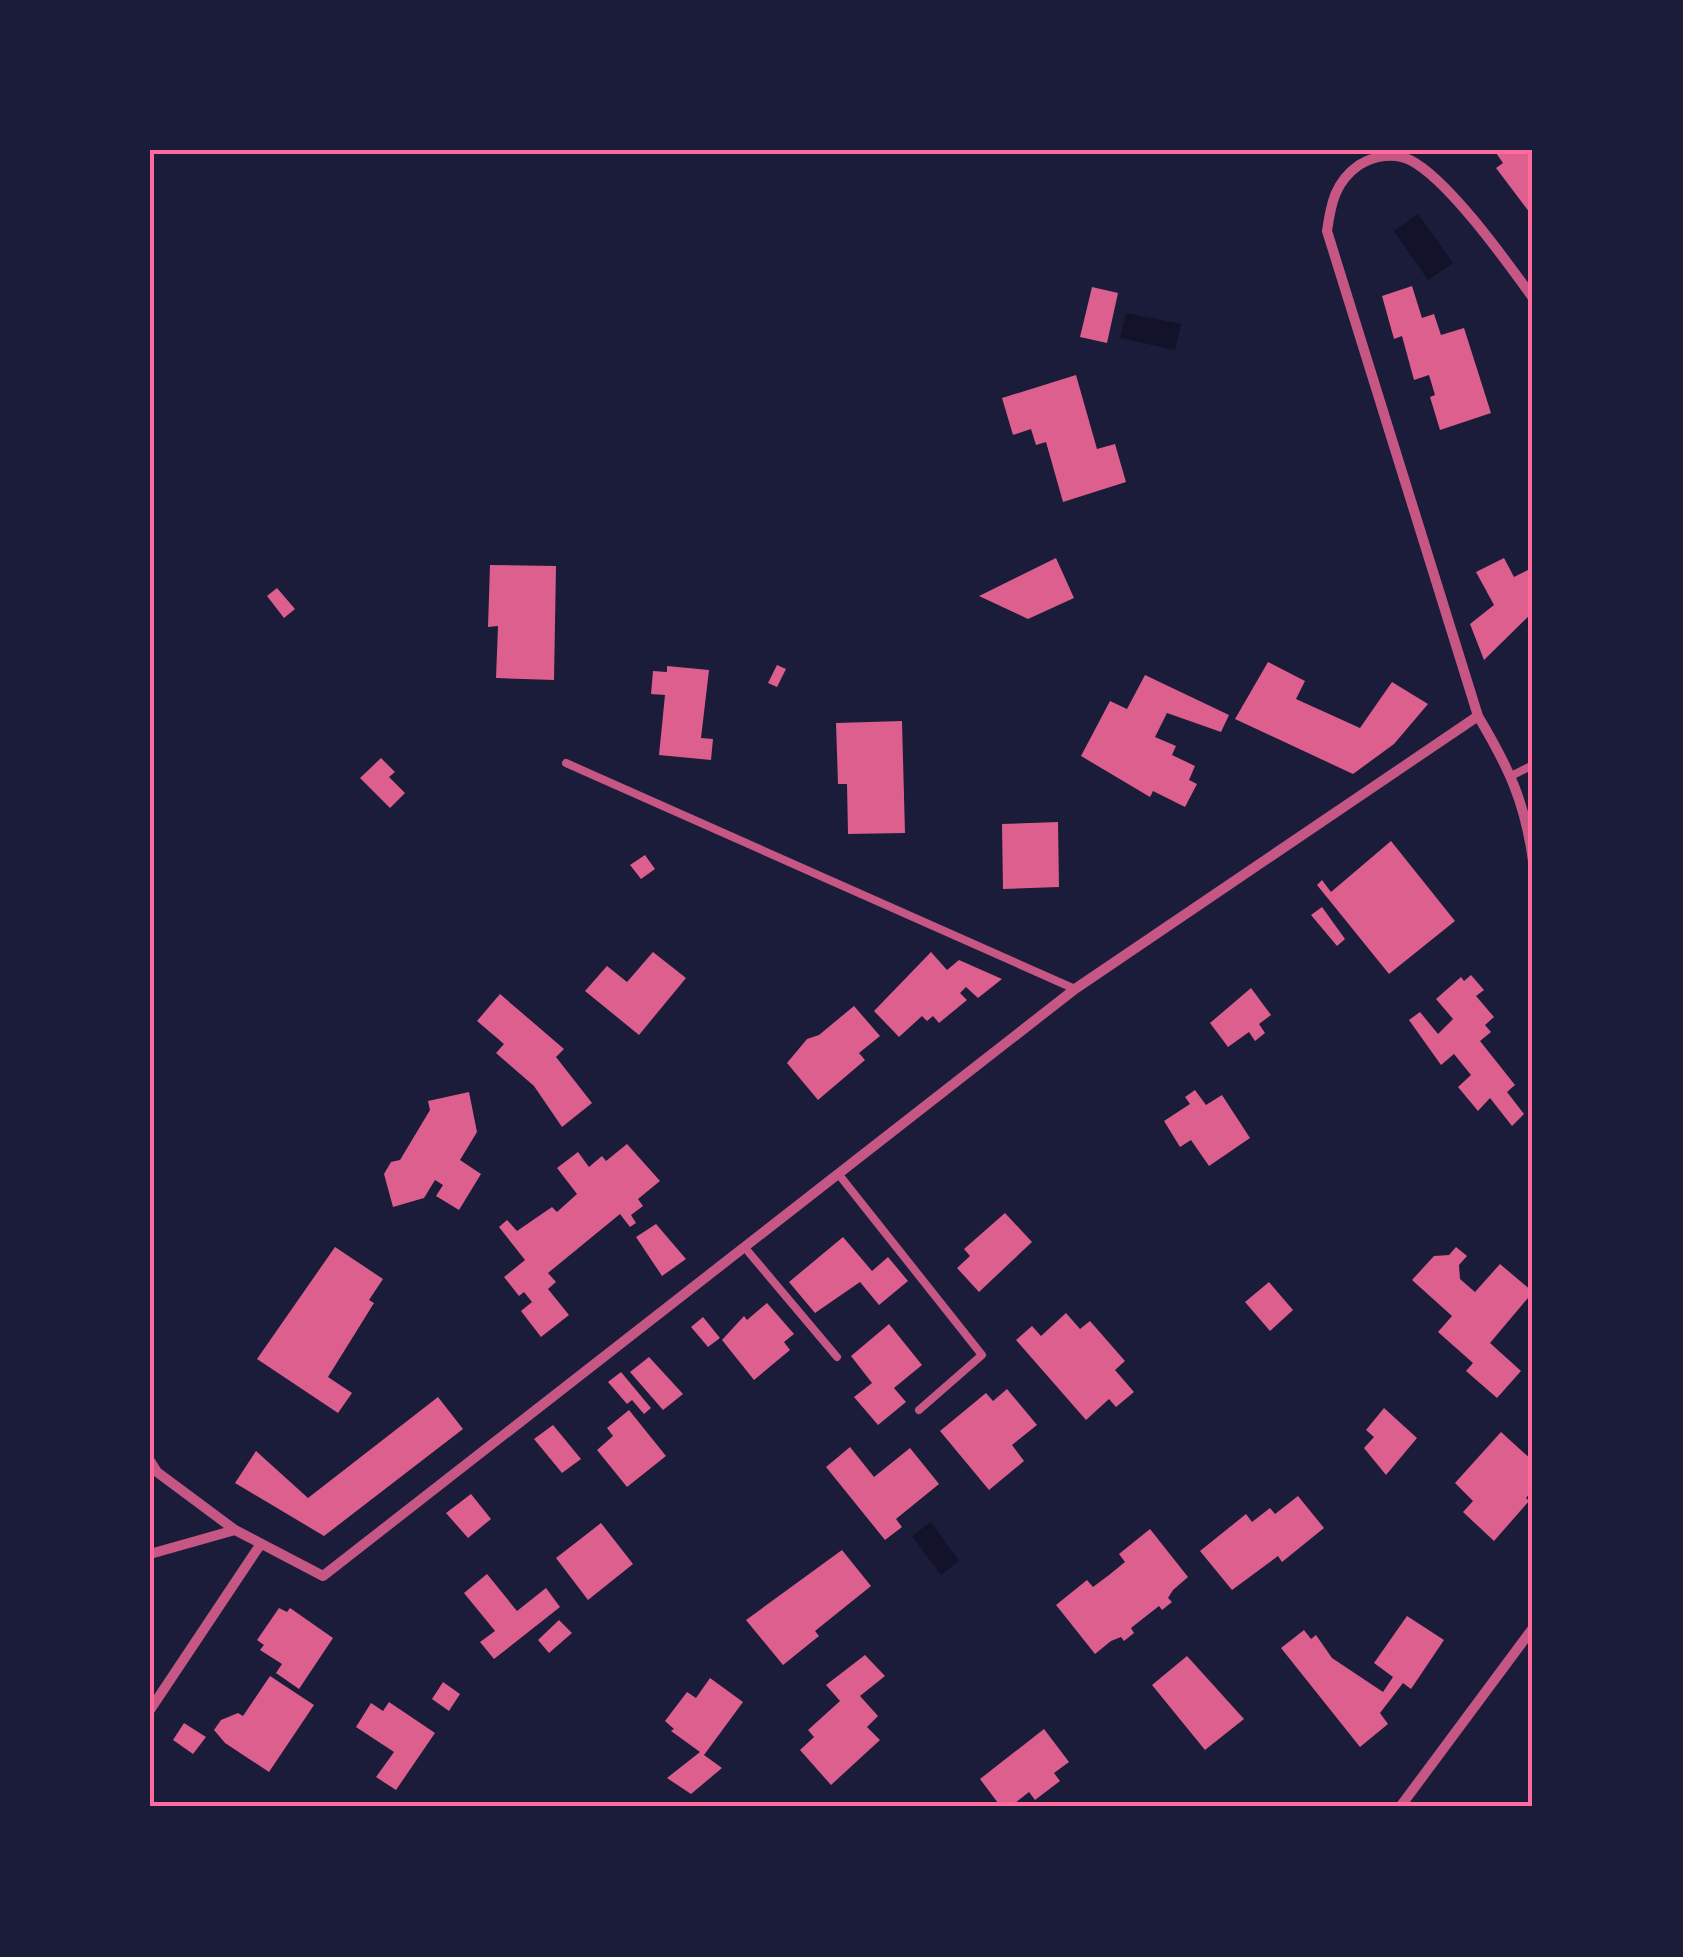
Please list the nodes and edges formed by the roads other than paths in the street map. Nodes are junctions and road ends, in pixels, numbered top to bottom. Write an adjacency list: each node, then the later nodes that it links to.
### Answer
1 (1533, 298): 2 (street)
2 (1478, 716): 5 (street); 7 (street)
3 (566, 763): 7 (lane)
4 (1533, 764): 5 (lane)
5 (1513, 775): 6 (street)
6 (1533, 862)
7 (1075, 989): 8 (street)
8 (840, 1176): 9 (street); 11 (lane)
9 (746, 1248): 10 (lane); 14 (street)
10 (837, 1358)
11 (919, 1410)
12 (150, 1461): 13 (street)
13 (235, 1530): 14 (street); 15 (street)
14 (260, 1545): 17 (street)
15 (150, 1554)
16 (1533, 1628): 18 (street)
17 (150, 1710)
18 (1400, 1807)

